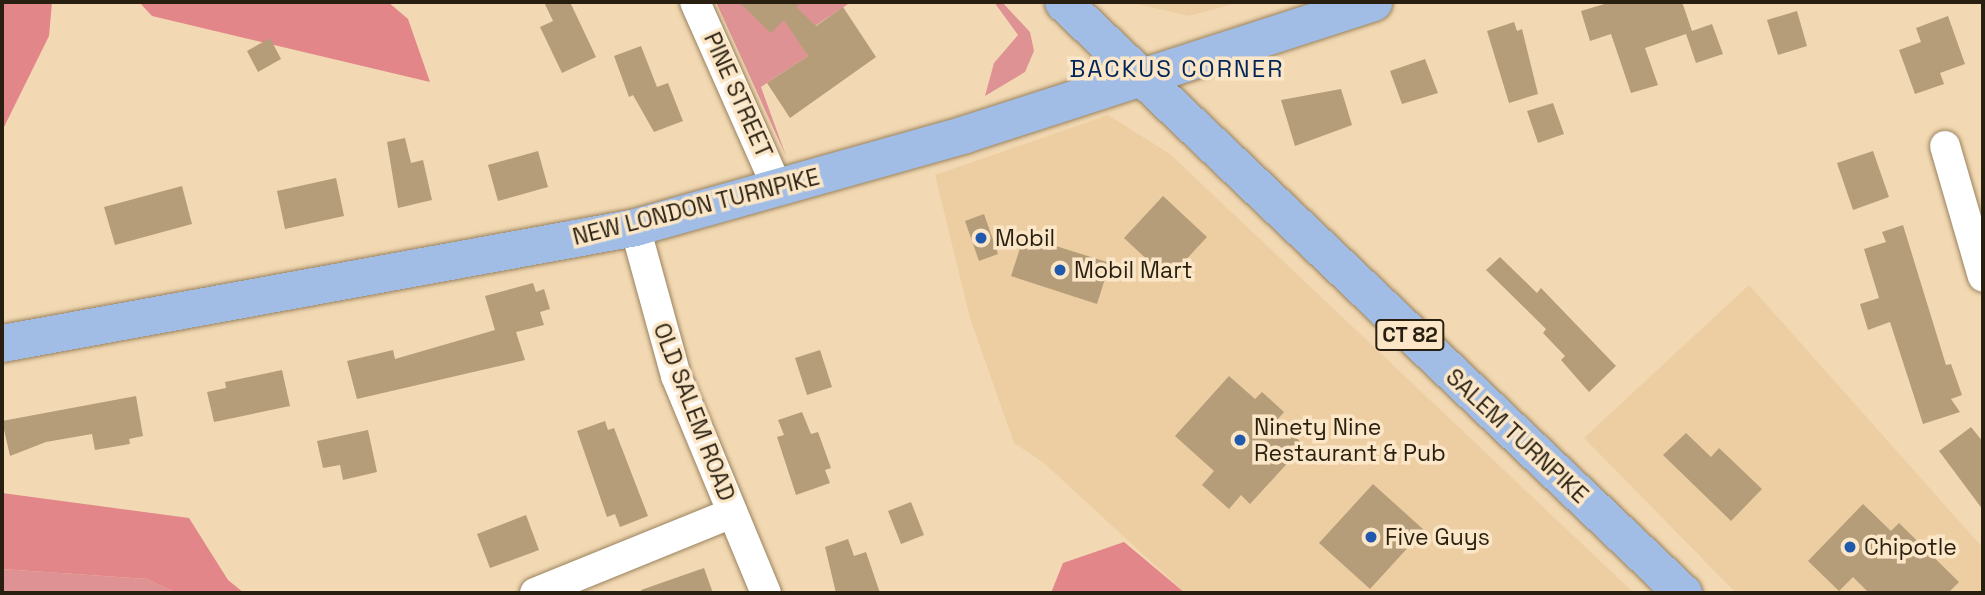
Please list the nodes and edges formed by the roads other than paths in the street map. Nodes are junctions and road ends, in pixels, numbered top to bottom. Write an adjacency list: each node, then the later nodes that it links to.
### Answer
1 (695, 2): 6 (street, PINE STREET)
2 (1063, 2): 4 (main road, CT 82)
3 (1373, 2): 4 (main road, NEW LONDON TURNPIKE)
4 (1139, 76): 6 (main road, NEW LONDON TURNPIKE); 13 (main road, SALEM TURNPIKE / CT 82)
5 (1945, 146): 8 (street)
6 (778, 189): 7 (main road, NEW LONDON TURNPIKE)
7 (635, 228): 9 (main road, NEW LONDON TURNPIKE); 10 (street, OLD SALEM ROAD)
8 (1982, 272)
9 (2, 343)
10 (732, 513): 11 (street); 12 (street, OLD SALEM ROAD)
11 (535, 593)
12 (766, 593)
13 (1682, 593)

